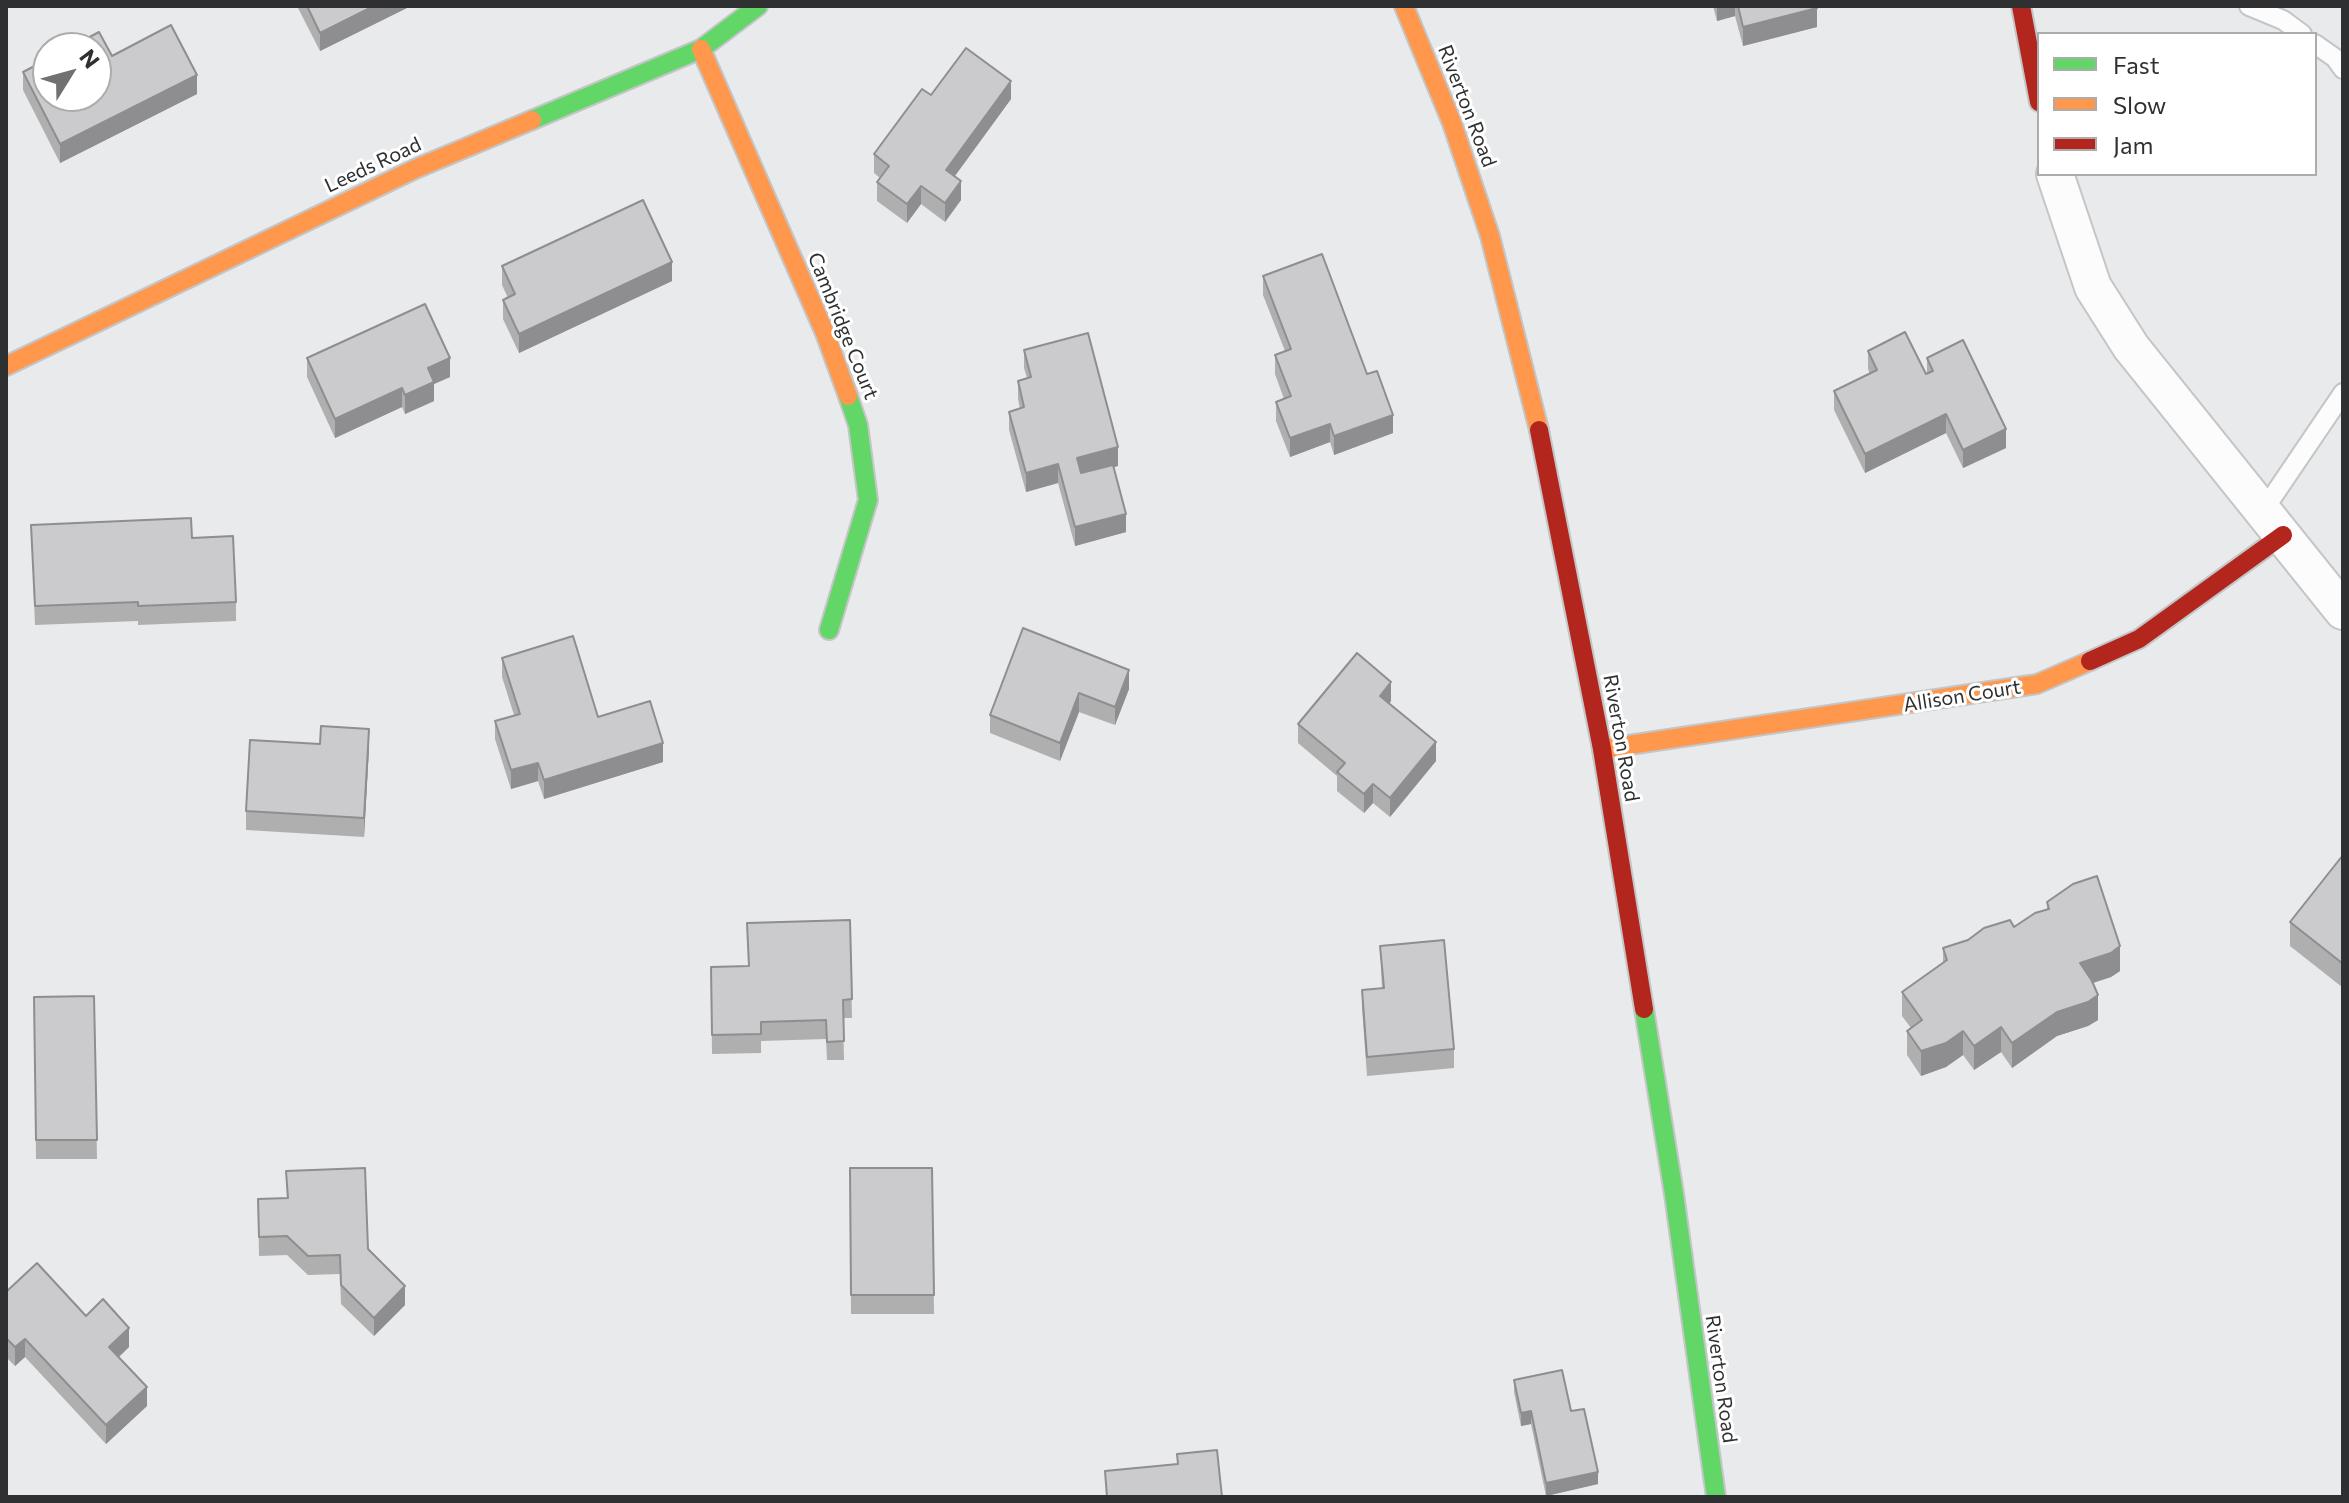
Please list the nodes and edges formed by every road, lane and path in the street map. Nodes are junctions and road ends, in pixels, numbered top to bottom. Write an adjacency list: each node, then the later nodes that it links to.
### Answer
1 (758, 6): 7 (street, Leeds Road)
2 (1404, 6): 16 (street, Riverton Road)
3 (2021, 6): 9 (street)
4 (2249, 6): 5 (lane)
5 (2299, 32)
6 (2317, 45): 8 (lane)
7 (701, 49): 11 (street, Leeds Road); 15 (street, Cambridge Court)
8 (2343, 69)
9 (2037, 91)
10 (2056, 176): 13 (street)
11 (6, 366)
12 (2343, 393): 13 (lane)
13 (2273, 523): 14 (street); 16 (street, Allison Court)
14 (2343, 611)
15 (829, 630)
16 (1602, 749): 17 (street, Riverton Road)
17 (1716, 1497)

